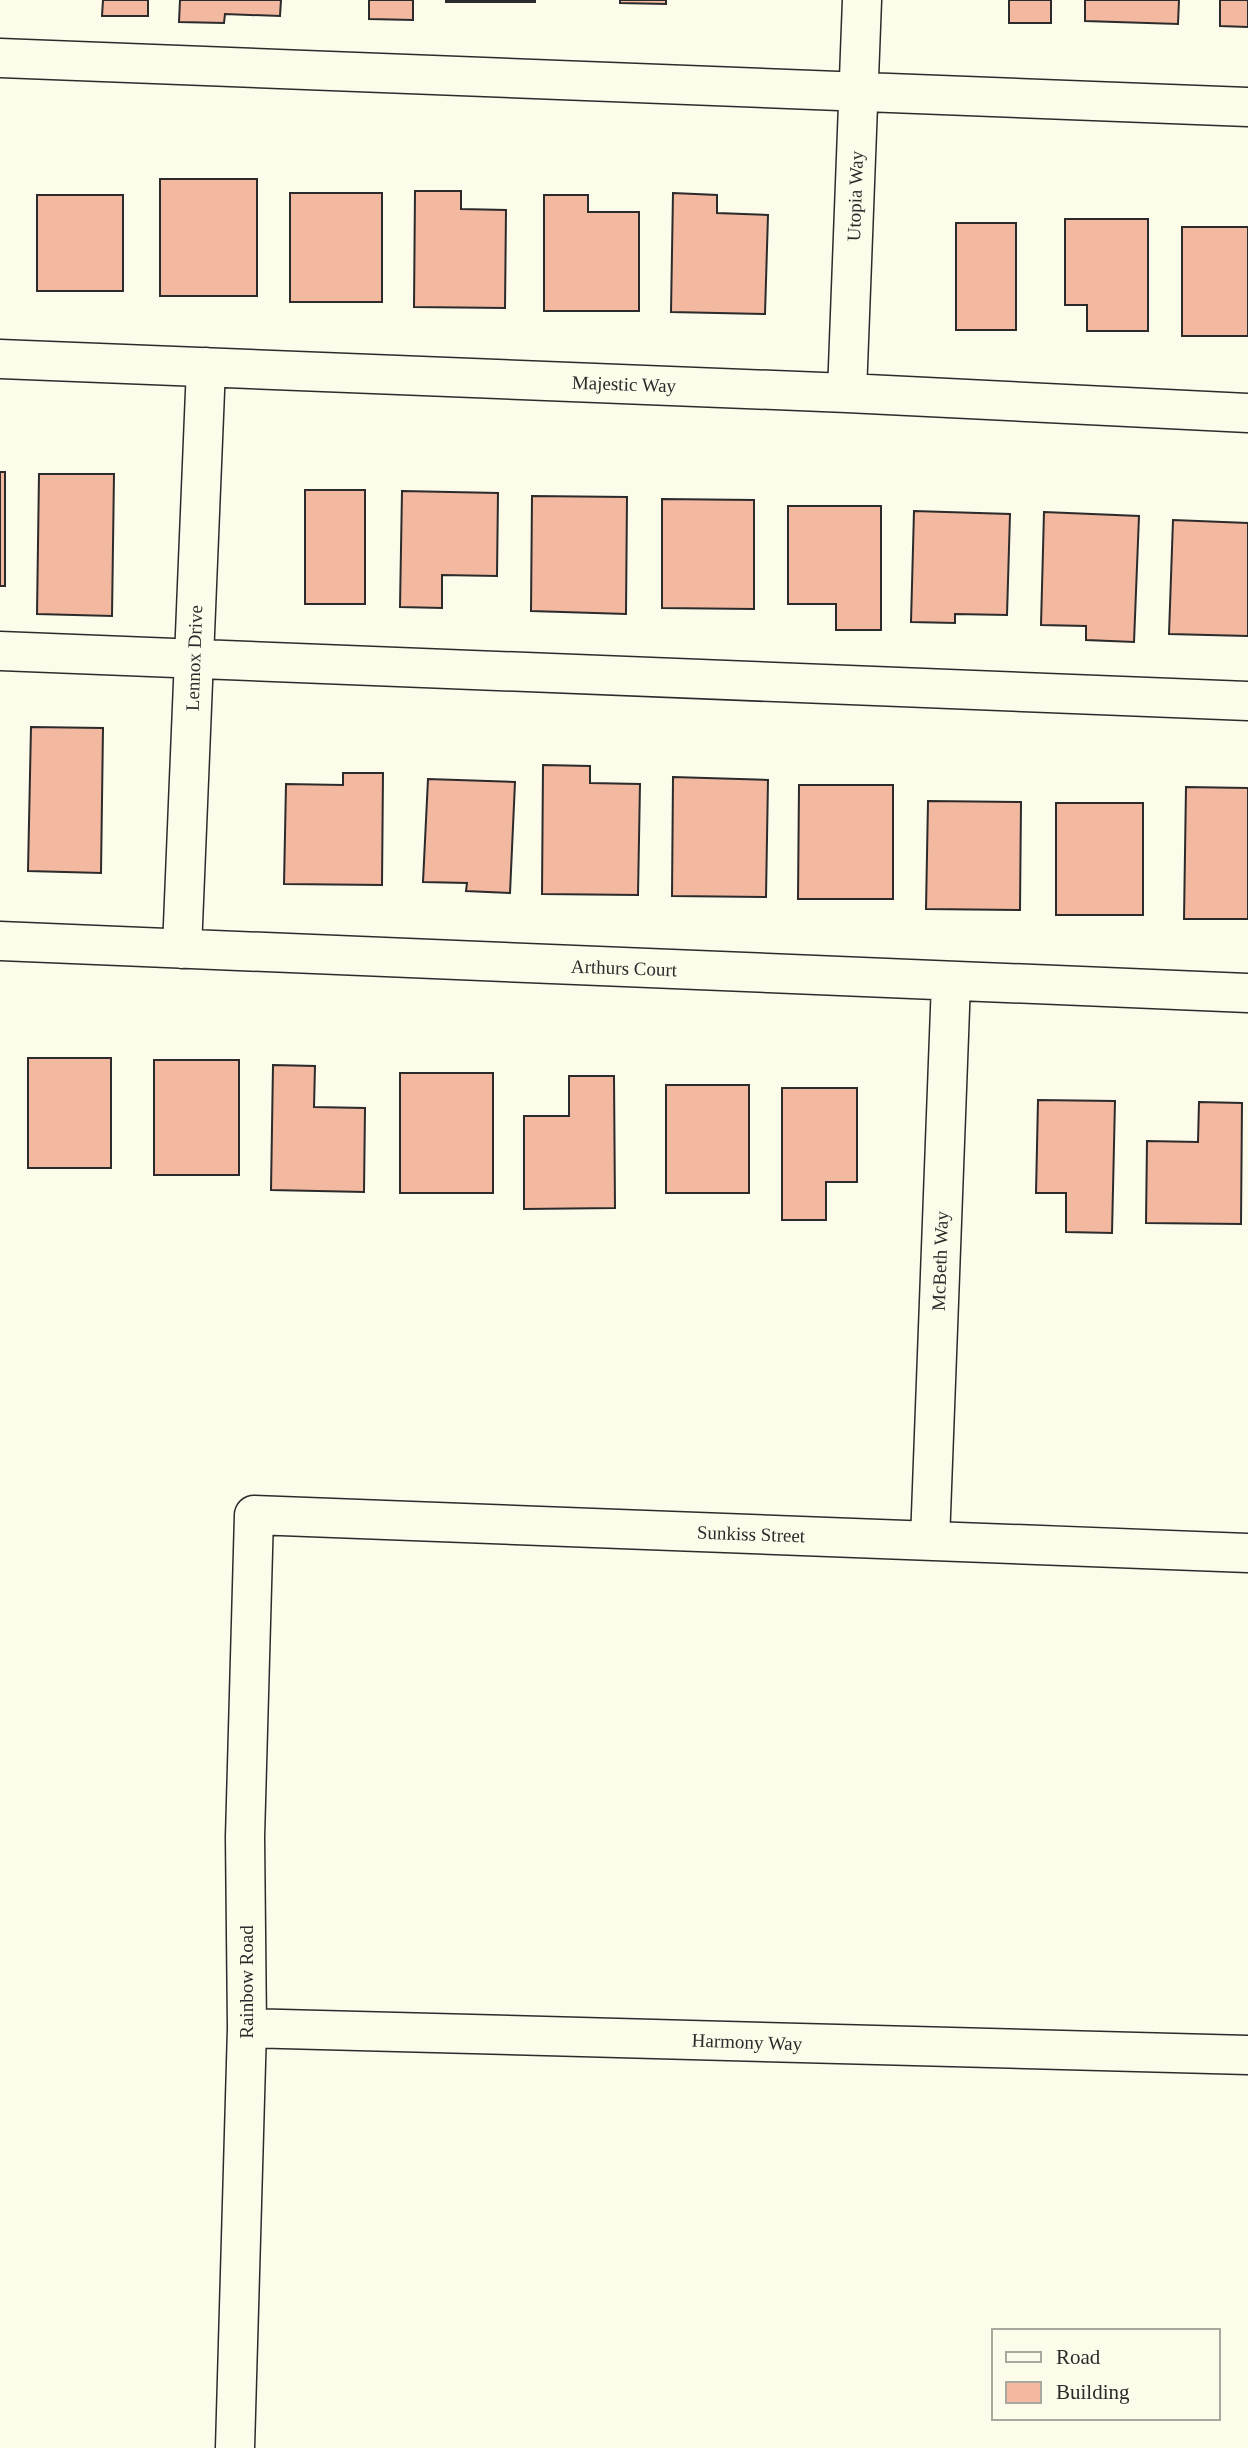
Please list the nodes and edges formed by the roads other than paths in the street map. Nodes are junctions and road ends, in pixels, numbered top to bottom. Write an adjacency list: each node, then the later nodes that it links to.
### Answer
1 (862, 0): 3 (street, Utopia Way)
2 (0, 58): 3 (street)
3 (859, 92): 4 (street); 7 (street, Utopia Way)
4 (1248, 107)
5 (0, 359): 6 (street, Majestic Way)
6 (206, 367): 7 (street, Majestic Way); 10 (street, Lennox Drive)
7 (847, 393): 8 (street, Majestic Way)
8 (1248, 413)
9 (0, 651): 10 (street)
10 (194, 658): 11 (street); 13 (street, Lennox Drive)
11 (1248, 701)
12 (0, 941): 13 (street, Arthurs Court)
13 (182, 948): 14 (street, Arthurs Court)
14 (951, 982): 15 (street, Arthurs Court); 17 (street, McBeth Way)
15 (1248, 993)
16 (254, 1515): 17 (street, Sunkiss Street); 19 (street, Rainbow Road)
17 (930, 1541): 18 (street, Sunkiss Street)
18 (1248, 1553)
19 (247, 2028): 20 (street, Harmony Way); 21 (street, Rainbow Road)
20 (1248, 2056)
21 (235, 2448)

